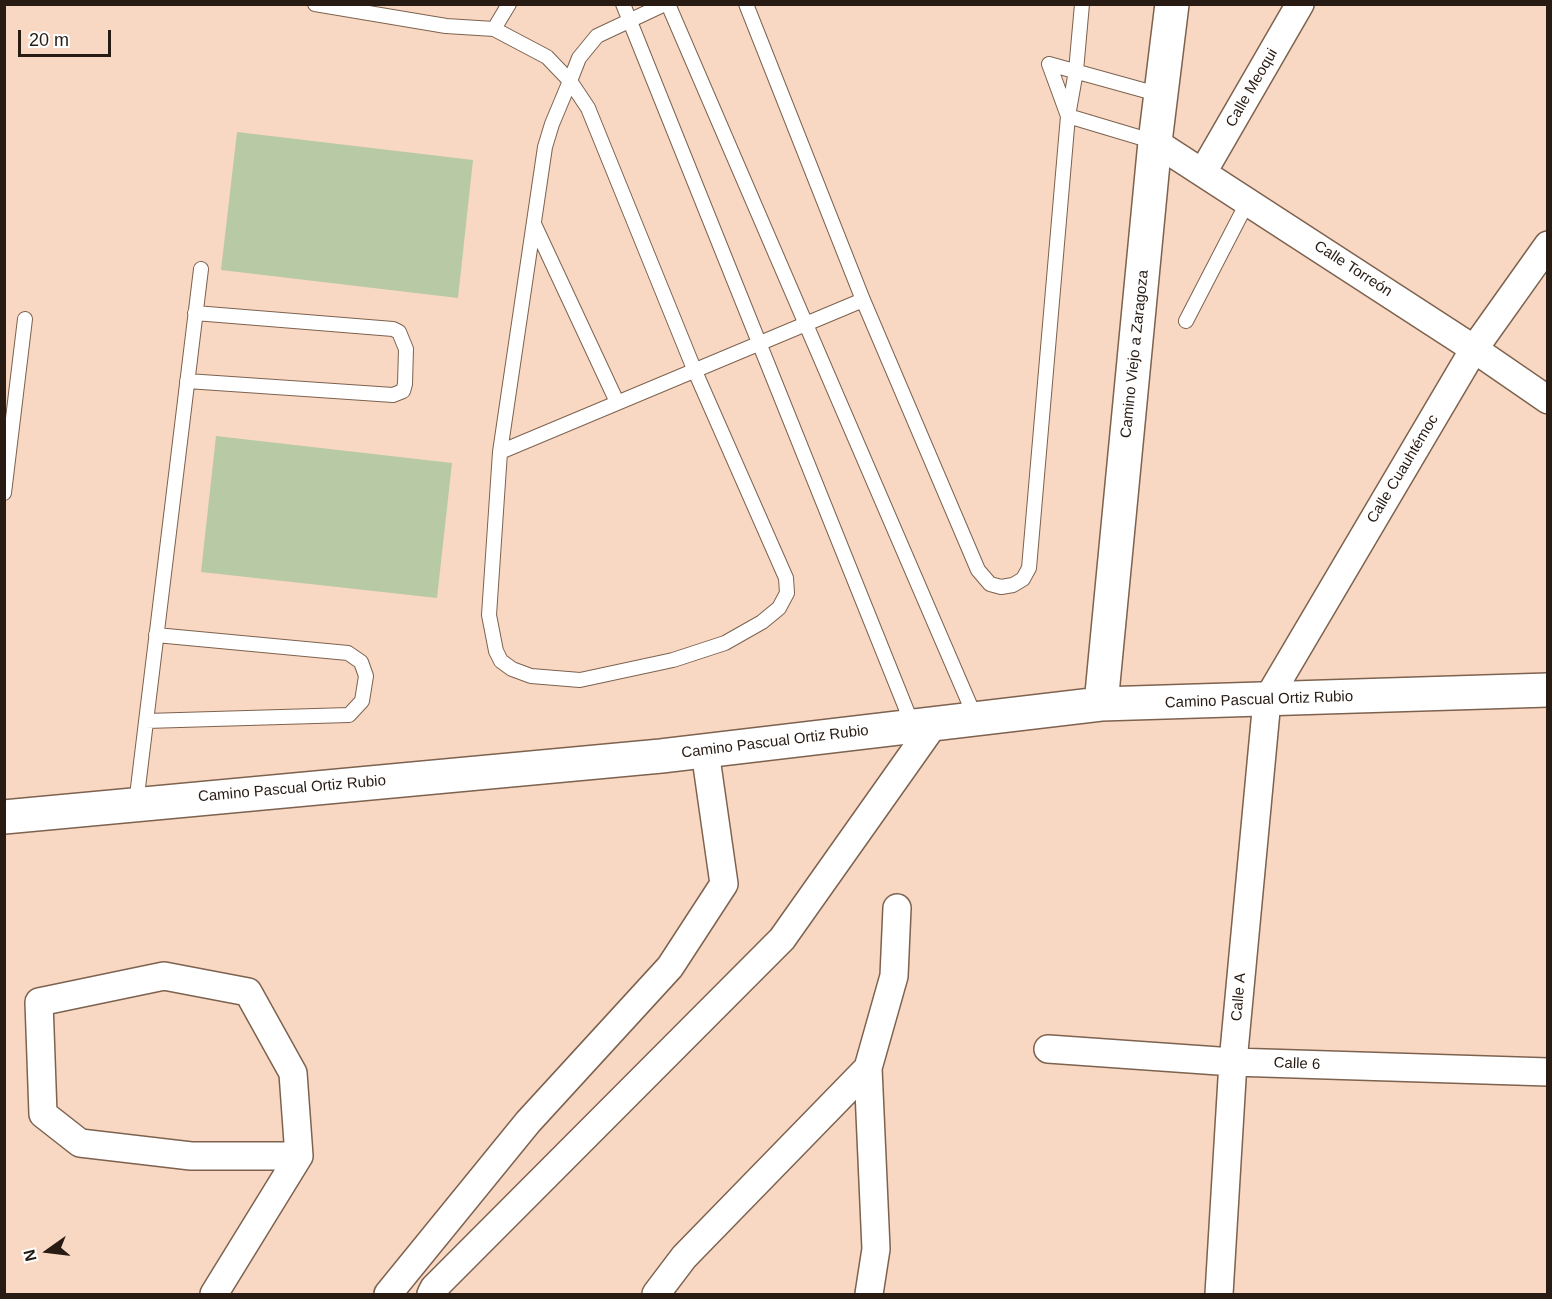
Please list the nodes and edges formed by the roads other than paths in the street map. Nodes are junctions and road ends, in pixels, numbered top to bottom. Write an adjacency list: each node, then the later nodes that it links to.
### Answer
1 (315, 4): 10 (lane)
2 (509, 4): 10 (lane)
3 (623, 4): 9 (lane)
4 (667, 4): 9 (lane); 25 (lane)
5 (746, 4): 21 (lane)
6 (1082, 4): 11 (lane)
7 (1172, 4): 13 (street, Camino Viejo a Zaragoza)
8 (1300, 4): 16 (street, Calle Meoqui)
9 (630, 21): 12 (lane); 26 (lane)
10 (494, 29): 12 (lane)
11 (1076, 71): 13 (lane); 14 (lane); 14 (lane)
12 (570, 81): 18 (lane); 28 (lane)
13 (1161, 95): 15 (street, Camino Viejo a Zaragoza)
14 (1068, 116): 15 (lane); 21 (lane)
15 (1155, 142): 16 (street, Calle Torreón); 37 (street, Camino Viejo a Zaragoza)
16 (1203, 172): 17 (street, Calle Torreón)
17 (1248, 201): 24 (lane); 27 (street, Calle Torreón)
18 (534, 224): 31 (lane); 32 (lane)
19 (1548, 245): 27 (street, Calle Cuauhtémoc)
20 (201, 269): 22 (lane)
21 (863, 300): 25 (lane)
22 (195, 313): 29 (lane); 29 (lane)
23 (25, 319): 33 (lane)
24 (1186, 321)
25 (805, 324): 26 (lane); 38 (lane)
26 (759, 342): 28 (lane); 40 (lane)
27 (1474, 349): 30 (street, Calle Torreón); 36 (street, Calle Cuauhtémoc)
28 (694, 369): 31 (lane); 32 (lane)
29 (187, 381): 34 (lane)
30 (1548, 400)
31 (617, 402): 32 (lane)
32 (500, 452)
33 (4, 493)
34 (156, 635): 39 (lane); 39 (lane)
35 (1548, 690): 36 (street, Camino Pascual Ortiz Rubio)
36 (1267, 700): 37 (street, Camino Pascual Ortiz Rubio); 46 (street, Calle A)
37 (1101, 704): 38 (street, Camino Pascual Ortiz Rubio)
38 (976, 719): 40 (street, Camino Pascual Ortiz Rubio)
39 (146, 721): 42 (lane)
40 (924, 725): 41 (street, Camino Pascual Ortiz Rubio); 52 (street)
41 (705, 751): 42 (street, Camino Pascual Ortiz Rubio); 51 (street)
42 (136, 804): 43 (street, Camino Pascual Ortiz Rubio)
43 (4, 817)
44 (897, 908): 47 (street)
45 (1047, 1049): 46 (street, Calle 6)
46 (1233, 1062): 48 (street, Calle 6); 55 (street, Calle A)
47 (868, 1068): 53 (street); 54 (street)
48 (1548, 1072)
49 (299, 1156): 49 (street); 50 (street)
50 (214, 1294)
51 (388, 1294)
52 (431, 1294)
53 (656, 1294)
54 (869, 1294)
55 (1220, 1294)

